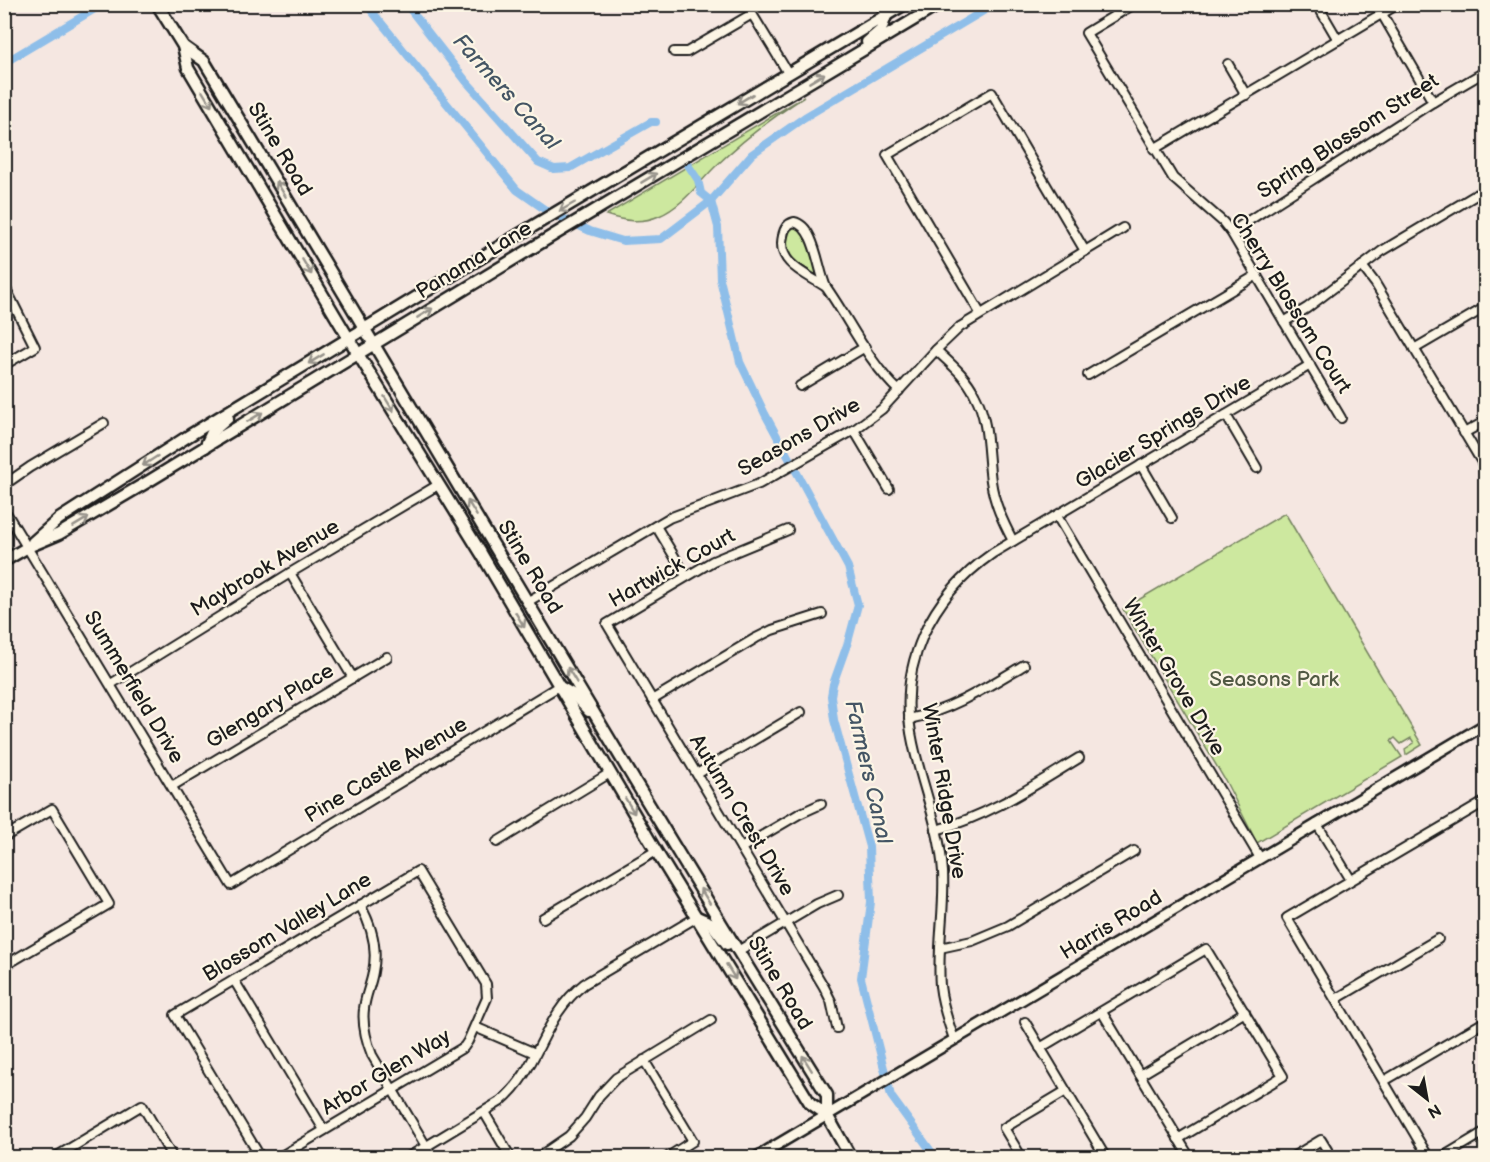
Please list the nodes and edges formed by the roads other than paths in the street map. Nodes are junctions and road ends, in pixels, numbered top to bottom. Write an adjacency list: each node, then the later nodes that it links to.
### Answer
1 (746, 4): 9 (street)
2 (879, 4): 11 (street)
3 (905, 4): 11 (main road, Panama Lane)
4 (940, 4): 15 (main road, Panama Lane)
5 (1134, 4): 23 (street, Cherry Blossom Court)
6 (1317, 4): 12 (street)
7 (1398, 4): 10 (street)
8 (159, 9): 13 (main road, Stine Road)
9 (752, 14): 14 (street); 18 (street)
10 (1382, 14): 12 (street); 21 (street)
11 (886, 16): 15 (main road); 18 (main road, Panama Lane)
12 (1338, 40): 20 (street)
13 (183, 46): 35 (main road, Stine Road, one-way to 13); 36 (main road, Stine Road, one-way to 36)
14 (674, 52)
15 (841, 63): 22 (main road, Panama Lane, one-way to 15)
16 (1228, 64): 20 (street)
17 (1483, 72): 19 (street); 21 (street, Spring Blossom Street)
18 (788, 74): 22 (main road); 35 (main road, Panama Lane, one-way to 35)
19 (1485, 82)
20 (1246, 95): 23 (street)
21 (1433, 102): 26 (street, Spring Blossom Street)
22 (769, 106): 37 (main road, Panama Lane, one-way to 22)
23 (1154, 149): 26 (street, Cherry Blossom Court)
24 (1485, 189): 28 (street)
25 (1123, 228): 27 (street, Seasons Drive)
26 (1231, 232): 29 (street, Cherry Blossom Court)
27 (1085, 251): 33 (street, Seasons Drive); 33 (street)
28 (1362, 266): 34 (street); 39 (street)
29 (1257, 275): 34 (street, Cherry Blossom Court); 44 (street)
30 (4, 285): 42 (street)
31 (826, 287): 31 (street); 38 (street)
32 (1485, 307): 39 (street)
33 (980, 313): 40 (street, Seasons Drive)
34 (1284, 322): 43 (street, Cherry Blossom Court)
35 (366, 329): 36 (main road, Panama Lane); 37 (main road, Stine Road)
36 (349, 339): 41 (main road, Stine Road); 47 (main road, Panama Lane, one-way to 47)
37 (375, 344): 41 (main road, Panama Lane); 75 (main road, Stine Road, one-way to 37)
38 (865, 347): 45 (street); 46 (street)
39 (1414, 349): 53 (street)
40 (936, 350): 46 (street, Seasons Drive); 69 (street)
41 (358, 354): 55 (main road, Panama Lane, one-way to 41); 61 (main road, Stine Road, one-way to 61)
42 (4, 365)
43 (1310, 365): 48 (street, Glacier Springs Drive); 49 (street, Cherry Blossom Court)
44 (1088, 375)
45 (800, 386)
46 (899, 391): 52 (street, Seasons Drive)
47 (251, 398): 54 (main road, Panama Lane); 55 (main road)
48 (1226, 416): 56 (street, Glacier Springs Drive); 57 (street)
49 (1341, 418)
50 (1485, 421): 53 (street)
51 (104, 423): 60 (street)
52 (854, 430): 62 (street); 66 (street, Seasons Drive)
53 (1464, 434): 58 (street)
54 (190, 435): 59 (main road); 70 (main road, Panama Lane, one-way to 70)
55 (205, 447): 59 (main road, Panama Lane)
56 (1142, 465): 64 (street, Glacier Springs Drive); 65 (street)
57 (1257, 468)
58 (1485, 469)
59 (148, 481): 70 (main road, Panama Lane, one-way to 59)
60 (4, 485)
61 (438, 485): 71 (main road, Stine Road); 73 (street, Maybrook Avenue)
62 (889, 489)
63 (4, 509): 70 (street, Summerfield Drive)
64 (1057, 516): 67 (street, Glacier Springs Drive); 101 (street, Winter Grove Drive)
65 (1173, 518)
66 (656, 526): 74 (street); 75 (street, Seasons Drive)
67 (1034, 529): 69 (street, Winter Ridge Drive)
68 (788, 530): 74 (street, Hartwick Court)
69 (1013, 541): 85 (street, Winter Ridge Drive)
70 (28, 547): 72 (main road, Panama Lane); 81 (street, Summerfield Drive)
71 (481, 553): 75 (main road); 82 (main road, Stine Road, one-way to 82)
72 (4, 561)
73 (290, 573): 80 (street); 81 (street, Maybrook Avenue)
74 (686, 576): 77 (street, Hartwick Court)
75 (527, 602): 87 (main road, Stine Road, one-way to 75)
76 (822, 614): 83 (street)
77 (607, 624): 83 (street, Autumn Crest Drive)
78 (387, 657): 80 (street, Glengary Place)
79 (1024, 665): 85 (street)
80 (353, 678): 91 (street, Glengary Place)
81 (111, 684): 91 (street, Summerfield Drive)
82 (559, 686): 87 (main road); 89 (main road, Stine Road); 104 (street, Pine Castle Avenue)
83 (652, 700): 90 (street, Autumn Crest Drive)
84 (801, 711): 90 (street)
85 (909, 719): 95 (street, Winter Ridge Drive)
86 (1485, 724): 94 (street, Harris Road)
87 (603, 727): 112 (main road, Stine Road, one-way to 87)
88 (1079, 758): 95 (street)
89 (610, 773): 97 (street); 99 (main road, Stine Road, one-way to 99)
90 (697, 774): 98 (street, Autumn Crest Drive)
91 (172, 786): 104 (street, Summerfield Drive)
92 (1485, 801): 103 (street)
93 (821, 804): 98 (street)
94 (1317, 824): 101 (street, Harris Road); 103 (street)
95 (936, 830): 111 (street, Winter Ridge Drive)
96 (4, 837): 113 (street)
97 (497, 842)
98 (741, 848): 109 (street, Autumn Crest Drive)
99 (656, 851): 107 (main road, Stine Road); 108 (street)
100 (1134, 851): 111 (street)
101 (1260, 858): 124 (street, Harris Road)
102 (418, 870): 106 (street, Blossom Valley Lane); 122 (street, Arbor Glen Way)
103 (1351, 880): 116 (street)
104 (231, 885)
105 (838, 895): 109 (street)
106 (360, 904): 114 (street, Blossom Valley Lane); 130 (street)
107 (697, 917): 115 (main road); 126 (street); 133 (main road, Stine Road, one-way to 133)
108 (543, 918)
109 (786, 922): 112 (street); 123 (street, Autumn Crest Drive)
110 (1438, 939): 116 (street)
111 (940, 948): 124 (street, Winter Ridge Drive)
112 (738, 951): 115 (main road, Stine Road)
113 (4, 966)
114 (234, 980): 134 (street); 140 (street, Blossom Valley Lane)
115 (757, 982): 133 (main road, Stine Road, one-way to 115)
116 (1336, 999): 129 (street)
117 (1102, 1011): 118 (street); 125 (street); 128 (street)
118 (1245, 1012): 128 (street); 136 (street)
119 (711, 1020): 127 (street)
120 (1485, 1021): 129 (street)
121 (1025, 1022): 125 (street)
122 (475, 1028): 126 (street); 130 (street, Arbor Glen Way)
123 (837, 1028)
124 (954, 1039): 133 (street, Harris Road)
125 (1040, 1048): 131 (street)
126 (535, 1053): 132 (street)
127 (644, 1060): 145 (street); 146 (street)
128 (1140, 1075): 136 (street)
129 (1384, 1081): 154 (street)
130 (393, 1090): 134 (street, Arbor Glen Way); 137 (street)
131 (1066, 1091): 149 (street); 150 (street)
132 (484, 1112): 137 (street); 144 (street)
133 (827, 1115): 147 (street, Harris Road); 148 (main road, Stine Road)
134 (324, 1131): 141 (street, Arbor Glen Way)
135 (1485, 1131): 155 (street)
136 (1178, 1138): 151 (street)
137 (427, 1146): 142 (street); 143 (street)
138 (54, 1158): 139 (street)
139 (173, 1158)
140 (261, 1158)
141 (278, 1158)
142 (407, 1158)
143 (433, 1158)
144 (511, 1158)
145 (537, 1158)
146 (666, 1158)
147 (755, 1158)
148 (851, 1158)
149 (1022, 1158)
150 (1106, 1158)
151 (1190, 1158)
152 (1291, 1158): 153 (street)
153 (1332, 1158)
154 (1429, 1158)
155 (1441, 1158)

